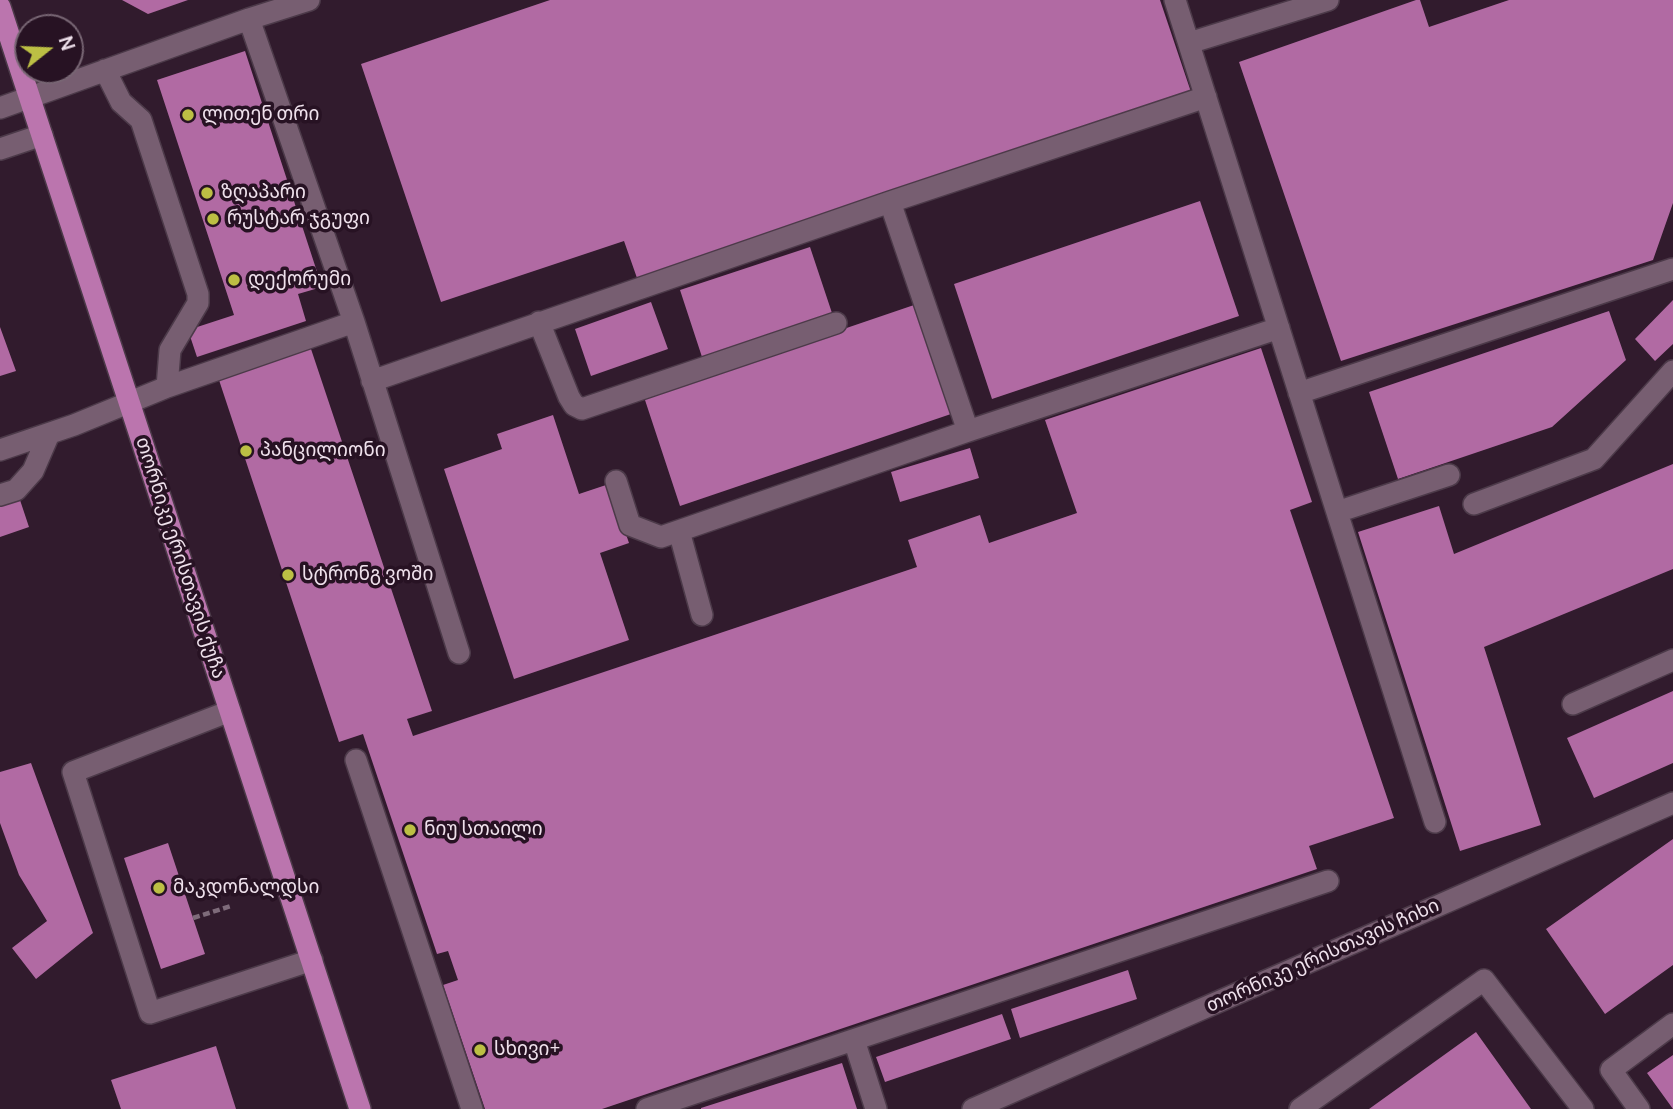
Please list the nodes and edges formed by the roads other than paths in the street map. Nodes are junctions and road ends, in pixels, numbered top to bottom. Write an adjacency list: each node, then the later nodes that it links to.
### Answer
1 (309, 0): 5 (street)
2 (1175, 0): 6 (street)
3 (1328, 0): 6 (street)
4 (0, 7): 9 (main road, თორნიკე ერისთავის ქუჩა)
5 (250, 19): 7 (street); 15 (street)
6 (1189, 43): 8 (street)
7 (105, 70): 9 (street); 21 (street)
8 (1206, 97): 13 (street); 18 (street)
9 (30, 98): 10 (street); 11 (main road, თორნიკე ერისთავის ქუჩა)
10 (0, 108)
11 (42, 135): 12 (street); 23 (main road, თორნიკე ერისთავის ქუჩა)
12 (0, 149)
13 (890, 202): 16 (street); 24 (street)
14 (1673, 269): 22 (street)
15 (354, 322): 20 (street); 21 (street)
16 (539, 322): 17 (street); 20 (street)
17 (836, 323)
18 (1279, 328): 22 (street); 24 (street)
19 (1673, 371): 30 (street)
20 (372, 381): 34 (street)
21 (167, 387): 23 (street)
22 (1299, 393): 31 (street)
23 (129, 401): 25 (street); 37 (main road, თორნიკე ერისთავის ქუჩა)
24 (968, 432): 32 (street)
25 (49, 434): 26 (street); 29 (street)
26 (0, 450)
27 (1449, 474): 31 (street)
28 (616, 481): 32 (street)
29 (0, 495)
30 (1474, 504)
31 (1337, 513): 40 (street)
32 (678, 531): 33 (street)
33 (702, 615)
34 (459, 653)
35 (1673, 660): 36 (street)
36 (1573, 704)
37 (230, 711): 42 (main road, თორნიკე ერისთავის ქუჩა); 42 (street)
38 (356, 760): 46 (street)
39 (1673, 803): 49 (street, თორნიკე ერისთავის ჩიხი)
40 (1435, 822)
41 (1328, 881): 44 (street)
42 (312, 960): 45 (main road, თორნიკე ერისთავის ქუჩა)
43 (1673, 1024): 52 (street)
44 (854, 1040): 47 (street); 48 (street)
45 (360, 1109)
46 (472, 1109)
47 (647, 1109)
48 (876, 1109)
49 (973, 1109)
50 (1300, 1109): 51 (street)
51 (1584, 1109)
52 (1639, 1109)

